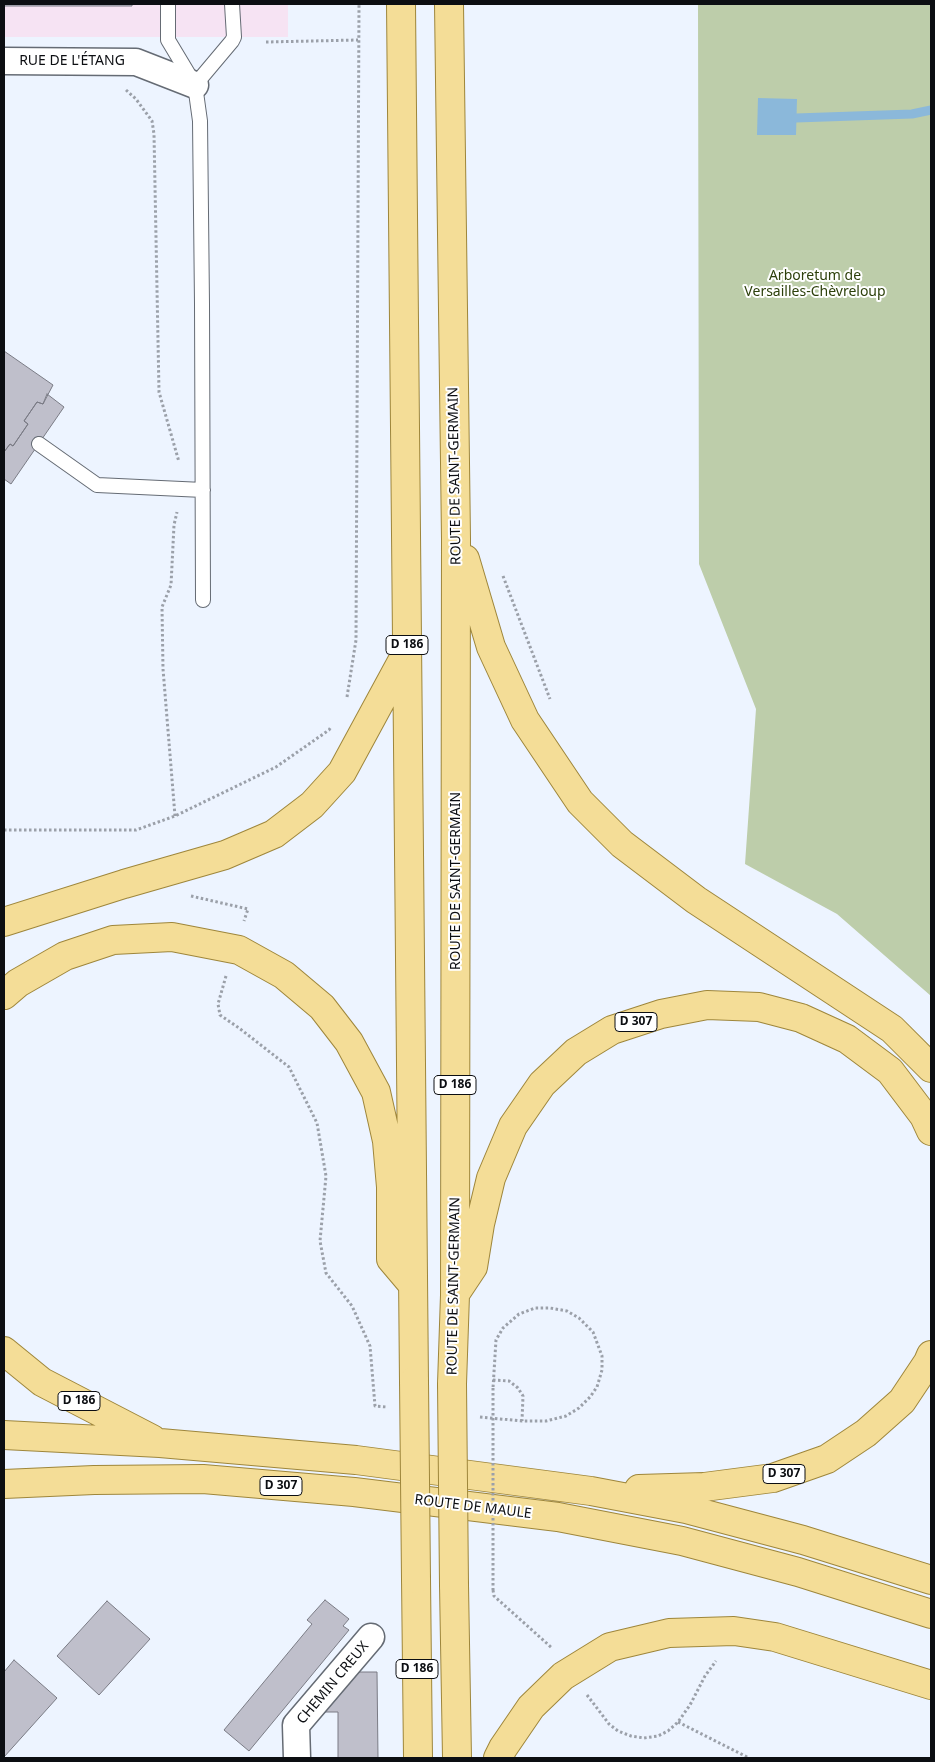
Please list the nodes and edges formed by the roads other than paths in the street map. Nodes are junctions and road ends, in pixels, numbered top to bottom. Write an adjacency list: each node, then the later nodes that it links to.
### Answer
1 (168, 4): 6 (lane)
2 (232, 4): 6 (lane)
3 (401, 4): 11 (main road, D 186)
4 (449, 4): 9 (main road, ROUTE DE SAINT-GERMAIN / D 186)
5 (4, 61): 6 (street, RUE DE L'ÉTANG)
6 (195, 85): 8 (lane)
7 (38, 444): 8 (lane)
8 (203, 490): 10 (lane)
9 (456, 539): 14 (main road, D 186); 17 (main road, ROUTE DE SAINT-GERMAIN / D 186)
10 (203, 600)
11 (407, 653): 12 (main road, D 186); 16 (main road, D 186)
12 (4, 922)
13 (4, 995): 16 (main road)
14 (931, 1068)
15 (931, 1131): 17 (main road, D 307)
16 (413, 1285): 29 (main road, D 186, bridge)
17 (455, 1295): 30 (main road, ROUTE DE SAINT-GERMAIN / D 186, bridge)
18 (4, 1352): 21 (main road, D 186)
19 (931, 1355): 23 (main road, D 307)
20 (4, 1436): 21 (main road, D 307)
21 (160, 1443): 23 (main road, D 307)
22 (4, 1484): 25 (main road, ROUTE DE MAULE / D 307)
23 (590, 1492): 24 (main road, D 307)
24 (931, 1580)
25 (931, 1614)
26 (371, 1637): 28 (street, CHEMIN CREUX)
27 (931, 1686): 31 (main road)
28 (297, 1758)
29 (418, 1758)
30 (457, 1758)
31 (498, 1758)

